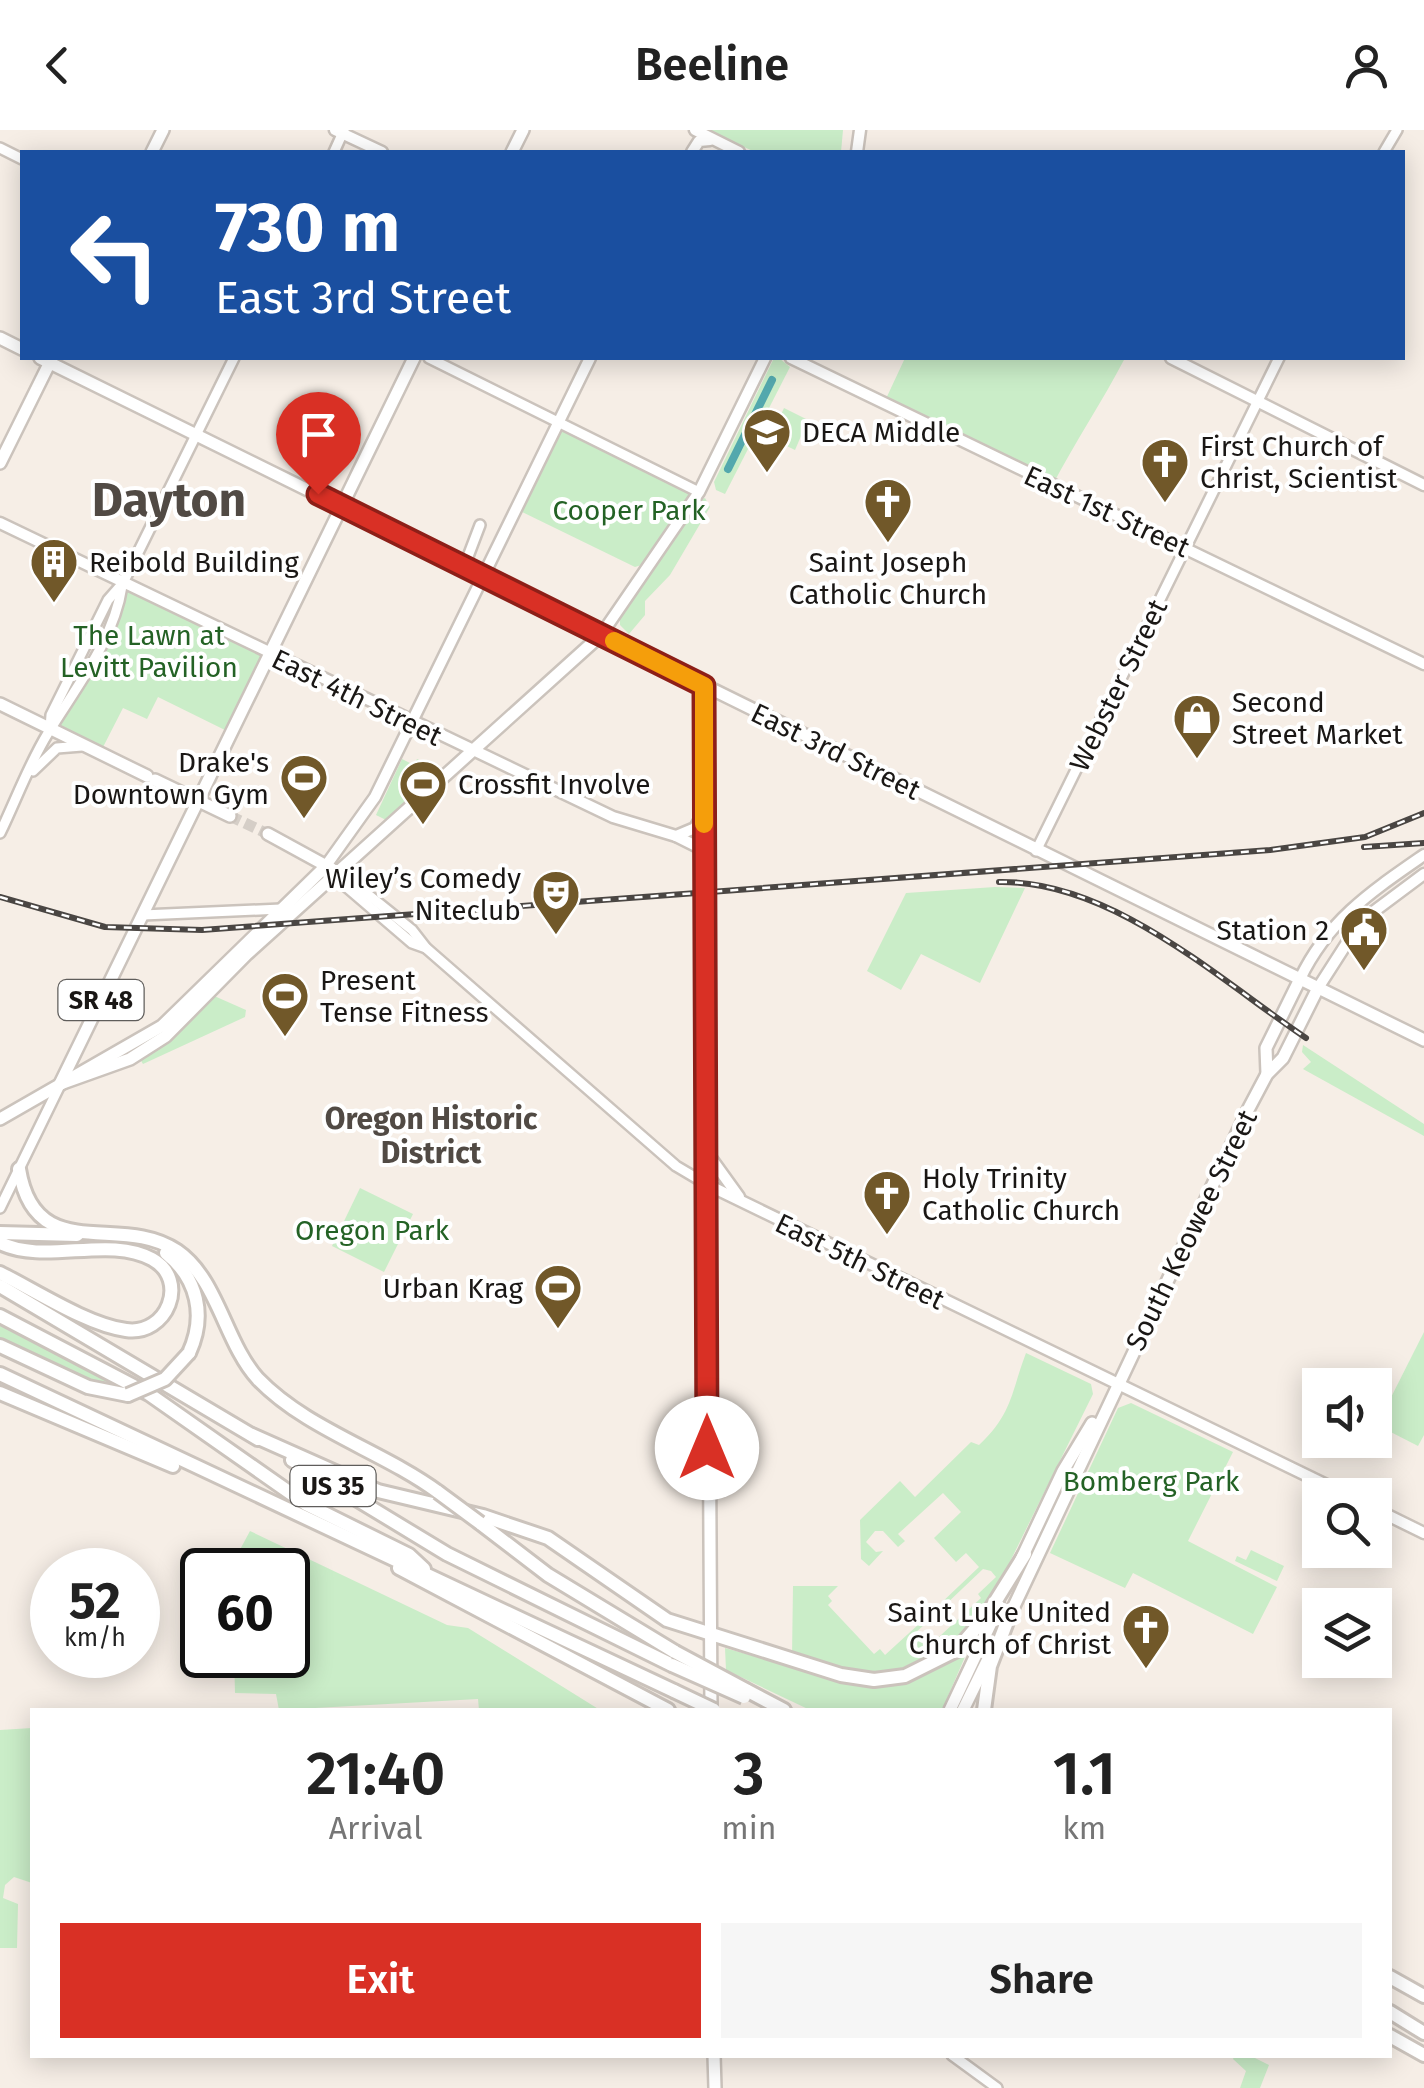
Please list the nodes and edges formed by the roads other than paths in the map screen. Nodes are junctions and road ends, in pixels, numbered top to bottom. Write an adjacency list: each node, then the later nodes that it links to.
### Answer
1 (695, 130): 3 (main road)
2 (342, 131): 4 (main road)
3 (711, 140): 5 (main road); 6 (main road)
4 (378, 150)
5 (693, 150)
6 (734, 150)
7 (47, 360): 20 (main road)
8 (49, 360): 19 (main road, East 3rd Street)
9 (233, 360): 19 (street)
10 (413, 360): 23 (main road, SR 48)
11 (433, 360): 18 (street)
12 (589, 360): 18 (main road)
13 (765, 360): 22 (main road)
14 (795, 360): 26 (main road, East 1st Street)
15 (1175, 360): 17 (main road)
16 (1278, 360): 17 (street, Webster Street)
17 (1257, 401): 21 (main road); 26 (street, Webster Street)
18 (558, 422): 22 (street); 28 (main road)
19 (196, 434): 23 (main road, East 3rd Street); 29 (street)
20 (0, 463)
21 (1424, 484)
22 (699, 492): 30 (main road)
23 (342, 506): 27 (main road, East 3rd Street); 31 (main road, SR 48)
24 (0, 523): 29 (main road, East 4th Street)
25 (480, 525): 27 (street)
26 (1186, 547): 32 (main road, East 1st Street); 47 (street, Webster Street)
27 (464, 567): 28 (main road, East 3rd Street)
28 (484, 577): 30 (main road, East 3rd Street); 35 (main road)
29 (123, 583): 31 (main road, East 4th Street); 36 (street)
30 (601, 636): 33 (main road, East 3rd Street); 38 (main road)
31 (269, 655): 35 (main road, East 4th Street); 40 (main road, SR 48)
32 (1424, 664)
33 (704, 686): 41 (main road); 47 (main road, East 3rd Street)
34 (0, 704): 36 (main road)
35 (411, 724): 38 (main road, East 4th Street); 49 (main road)
36 (50, 728): 37 (main road); 39 (street)
37 (85, 746): 39 (street); 40 (main road)
38 (474, 752): 45 (main road, East 4th Street); 49 (main road)
39 (25, 781): 43 (street)
40 (198, 800): 42 (main road); 52 (main road, SR 48)
41 (704, 812): 45 (main road); 46 (main road)
42 (230, 816)
43 (0, 833)
44 (268, 834): 49 (main road, East 5th Street)
45 (676, 836): 46 (main road, East 4th Street)
46 (704, 850): 61 (main road)
47 (1036, 851): 53 (main road, East 3rd Street)
48 (1424, 855): 53 (main road)
49 (333, 872): 51 (main road); 59 (main road); 63 (street, East 5th Street)
50 (1424, 874): 54 (main road)
51 (281, 909): 52 (street); 57 (main road)
52 (143, 914): 56 (main road, SR 48)
53 (1300, 979): 54 (main road, East 3rd Street); 58 (main road, South Keowee Street)
54 (1318, 988): 55 (main road, East 3rd Street); 58 (main road, South Keowee Street)
55 (1424, 1040)
56 (77, 1050): 57 (main road); 59 (main road, SR 48)
57 (94, 1065): 59 (main road)
58 (1266, 1074): 74 (main road, South Keowee Street)
59 (60, 1084): 60 (main road); 62 (street)
60 (0, 1119)
61 (707, 1153): 63 (main road); 64 (main road)
62 (18, 1169): 65 (street); 67 (highway)
63 (708, 1185): 64 (main road, East 5th Street); 85 (main road)
64 (746, 1204): 74 (main road, East 5th Street)
65 (0, 1208)
66 (0, 1233): 67 (highway)
67 (84, 1234): 68 (highway)
68 (156, 1244): 72 (highway, bridge); 86 (highway, bridge)
69 (2, 1246): 70 (highway)
70 (1, 1282): 76 (highway, US 35)
71 (0, 1316): 83 (highway)
72 (0, 1346)
73 (0, 1374): 77 (highway, US 35)
74 (1115, 1386): 78 (main road, East 5th Street); 82 (main road, South Keowee Street); 84 (main road, South Keowee Street)
75 (0, 1393): 77 (highway)
76 (252, 1435): 85 (highway); 86 (highway, US 35)
77 (212, 1476): 81 (highway, US 35)
78 (1311, 1478)
79 (1392, 1517): 80 (main road)
80 (1424, 1532)
81 (372, 1550): 83 (highway, US 35); 88 (highway)
82 (1024, 1554): 85 (highway); 93 (main road, South Keowee Street)
83 (429, 1574): 89 (highway, US 35, bridge)
84 (1010, 1614): 94 (main road, South Keowee Street); 95 (highway)
85 (710, 1634): 90 (main road)
86 (673, 1658): 87 (highway, bridge)
87 (746, 1694): 91 (highway); 92 (highway)
88 (664, 1708)
89 (708, 1708)
90 (712, 1708)
91 (768, 1708)
92 (779, 1708)
93 (951, 1708)
94 (965, 1708)
95 (984, 1708)
96 (1392, 1978): 97 (highway)
97 (1424, 1996)
98 (1392, 2013): 99 (highway)
99 (1424, 2033)
100 (1392, 2037): 101 (highway)
101 (1424, 2056)
102 (714, 2058): 104 (main road)
103 (956, 2058): 105 (street)
104 (715, 2088)
105 (998, 2088)

